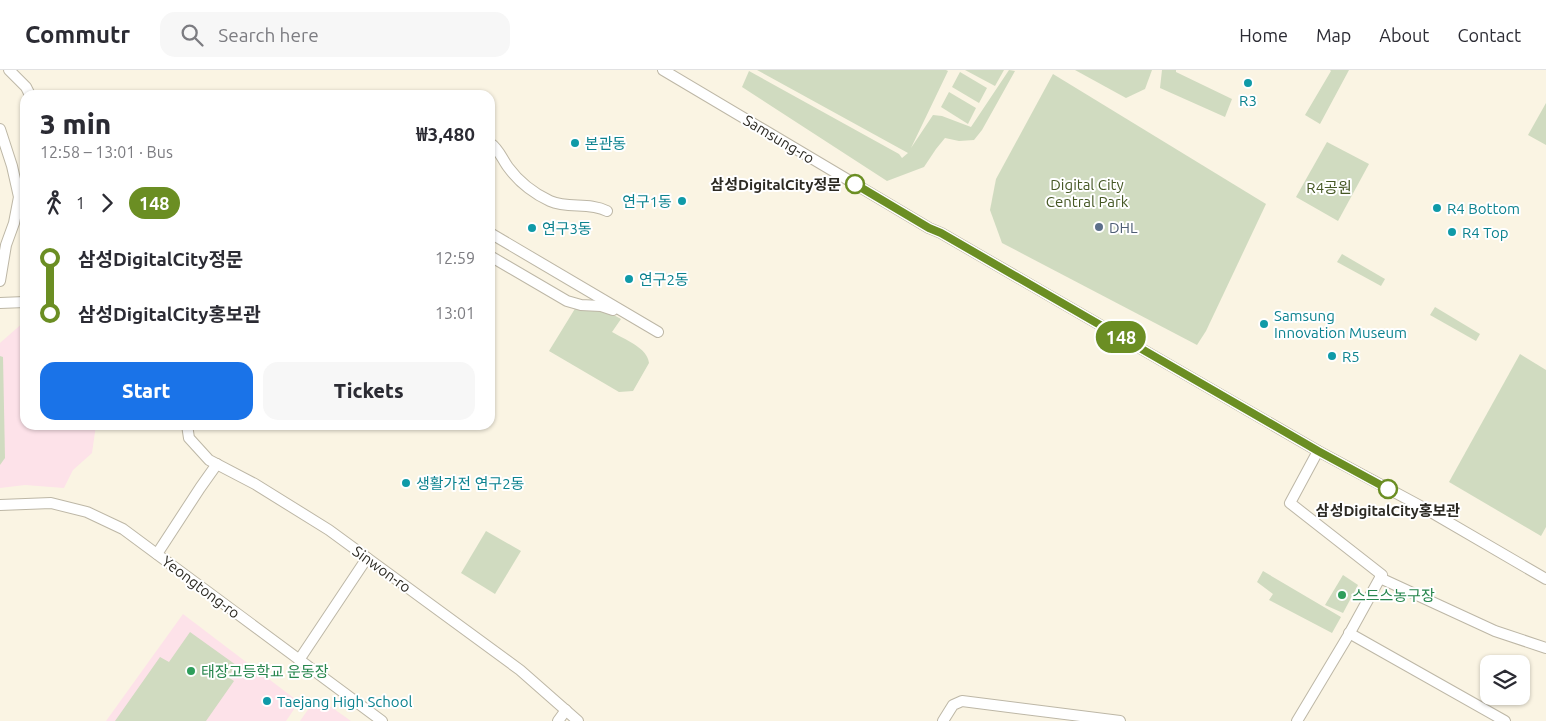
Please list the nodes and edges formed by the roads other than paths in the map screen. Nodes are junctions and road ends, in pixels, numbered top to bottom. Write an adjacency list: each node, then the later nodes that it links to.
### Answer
1 (9, 70): 3 (street)
2 (663, 70): 13 (street, Samsung-ro)
3 (28, 90)
4 (0, 129): 9 (street)
5 (495, 146): 6 (street)
6 (606, 211)
7 (495, 235): 8 (street)
8 (495, 259)
9 (0, 281)
10 (20, 302): 11 (street)
11 (0, 303)
12 (188, 430): 14 (street, Sinwon-ro)
13 (1318, 451): 18 (street); 19 (street, Samsung-ro)
14 (217, 464): 16 (street); 17 (street, Sinwon-ro)
15 (0, 505): 16 (street, Yeongtong-ro)
16 (157, 554): 22 (street, Yeongtong-ro)
17 (367, 558): 22 (street); 23 (street, Sinwon-ro)
18 (1380, 578): 20 (street); 21 (street)
19 (1546, 579)
20 (1349, 633): 30 (street); 31 (street)
21 (1546, 648)
22 (298, 660): 24 (street, Yeongtong-ro)
23 (566, 710): 25 (street); 26 (street, Sinwon-ro)
24 (382, 721)
25 (558, 721)
26 (578, 721)
27 (943, 721): 28 (street)
28 (1107, 721): 29 (street)
29 (1120, 721)
30 (1297, 721)
31 (1505, 721)

